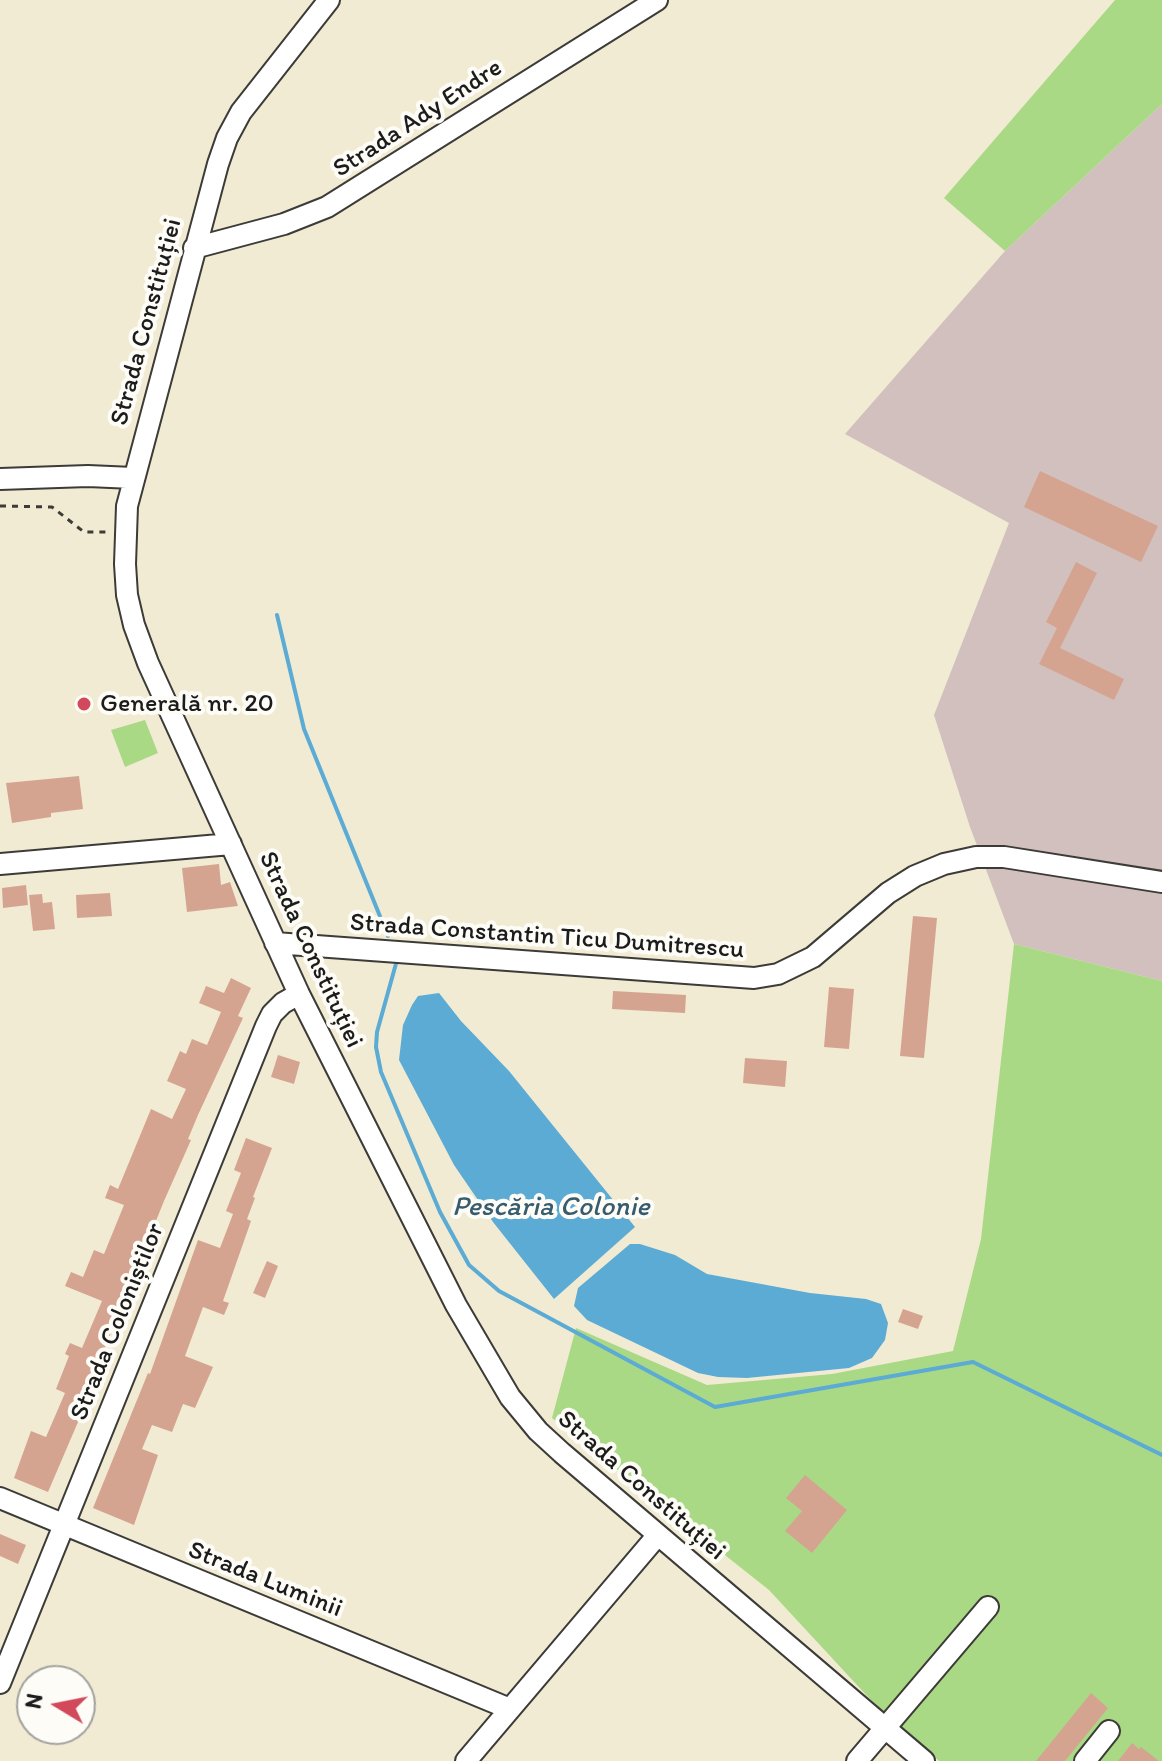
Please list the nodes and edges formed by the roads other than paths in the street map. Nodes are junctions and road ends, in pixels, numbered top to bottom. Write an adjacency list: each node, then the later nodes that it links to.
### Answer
1 (329, 0): 3 (street, Strada Constituției)
2 (657, 0): 3 (street, Strada Ady Endre)
3 (194, 248): 4 (street, Strada Constituției)
4 (133, 478): 5 (street); 6 (street, Strada Constituției)
5 (0, 479)
6 (231, 844): 7 (street); 9 (street, Strada Constituției)
7 (0, 864)
8 (1162, 882): 9 (street, Strada Constantin Ticu Dumitrescu)
9 (275, 943): 10 (street, Strada Constituției)
10 (299, 994): 12 (street, Strada Coloniștilor); 13 (street, Strada Constituției)
11 (0, 1498): 12 (street, Strada Luminii)
12 (64, 1525): 15 (street, Strada Coloniștilor); 16 (street, Strada Luminii)
13 (657, 1536): 16 (street); 17 (street, Strada Constituției)
14 (988, 1607): 17 (street)
15 (0, 1683)
16 (510, 1709): 19 (street)
17 (885, 1729): 20 (street); 21 (street, Strada Constituției)
18 (1109, 1731): 22 (street)
19 (466, 1761)
20 (857, 1761)
21 (924, 1761)
22 (1085, 1761)

